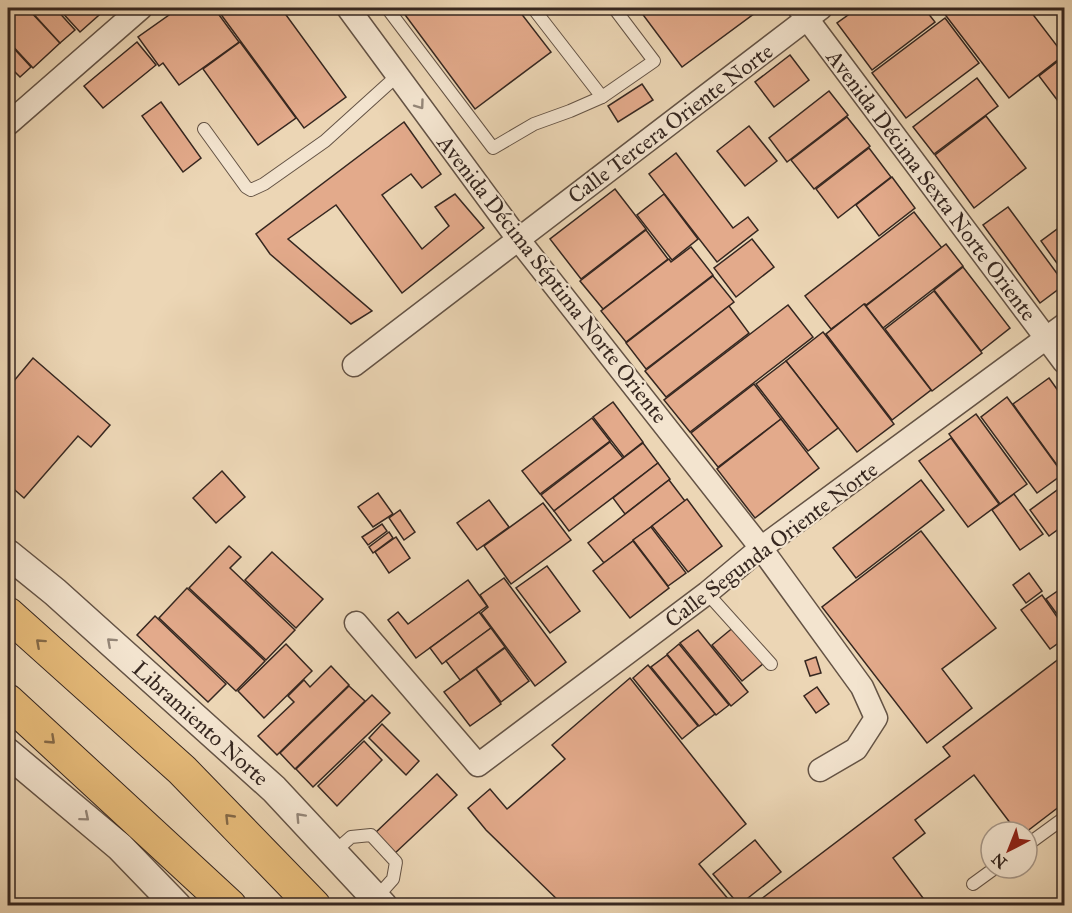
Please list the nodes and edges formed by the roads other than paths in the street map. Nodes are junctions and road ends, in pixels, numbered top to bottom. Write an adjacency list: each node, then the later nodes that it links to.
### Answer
1 (141, 8): 9 (street)
2 (348, 8): 7 (street, Avenida Décima Séptima Norte Oriente)
3 (387, 8): 8 (lane)
4 (533, 8): 8 (lane)
5 (614, 8): 8 (lane)
6 (809, 11): 11 (street, Calle Tercera Oriente Norte); 12 (street, Avenida Décima Sexta Norte Oriente)
7 (398, 75): 10 (lane); 11 (street, Avenida Décima Séptima Norte Oriente, one-way to 11)
8 (603, 97)
9 (8, 124)
10 (204, 129)
11 (518, 239): 14 (street, Calle Tercera Oriente Norte); 15 (street, Avenida Décima Séptima Norte Oriente)
12 (1056, 332): 13 (street, Avenida Décima Sexta Norte Oriente); 15 (street, Calle Segunda Oriente Norte)
13 (1065, 362)
14 (354, 365)
15 (761, 548): 17 (street, Calle Segunda Oriente Norte); 23 (street, Avenida Décima Séptima Norte Oriente)
16 (8, 554): 26 (street, Libramiento Norte, one-way to 16)
17 (707, 593): 19 (street, Calle Segunda Oriente Norte); 20 (lane)
18 (8, 614): 32 (highway, one-way to 18)
19 (356, 623)
20 (771, 664)
21 (8, 701): 31 (highway, one-way to 31)
22 (8, 753): 30 (street, one-way to 30)
23 (820, 770)
24 (1065, 818): 25 (lane)
25 (1039, 836)
26 (334, 852): 29 (street, Libramiento Norte); 29 (lane)
27 (979, 880): 28 (lane)
28 (973, 884)
29 (380, 902)
30 (177, 906)
31 (230, 906)
32 (314, 906)

